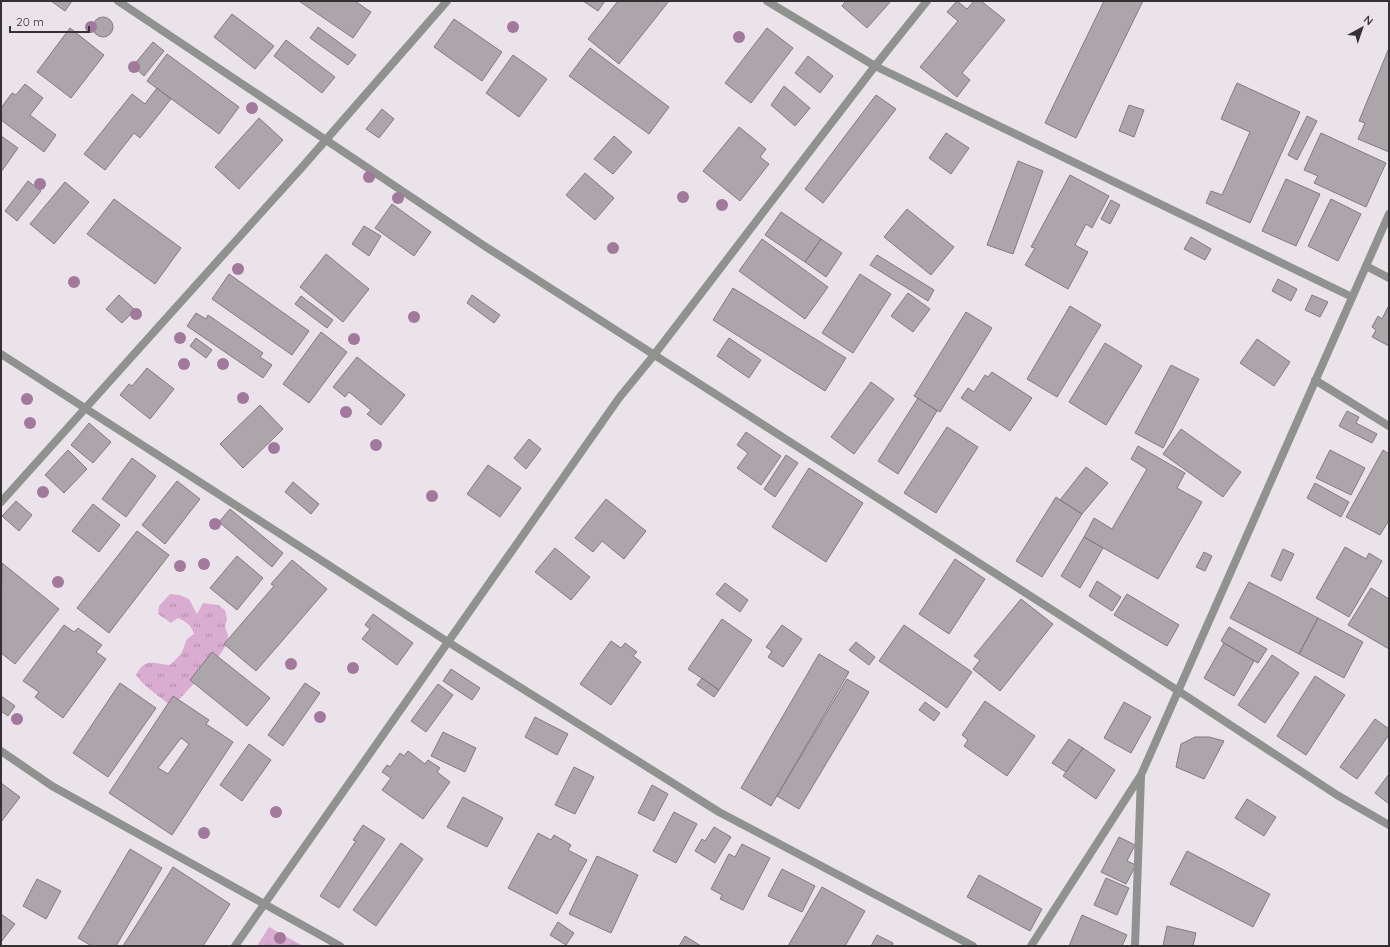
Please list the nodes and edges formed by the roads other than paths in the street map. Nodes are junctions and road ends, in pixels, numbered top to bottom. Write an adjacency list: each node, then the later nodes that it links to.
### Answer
1 (118, 1): 6 (street)
2 (447, 1): 6 (street)
3 (767, 1): 5 (street)
4 (927, 1): 5 (street)
5 (875, 66): 10 (street); 12 (street)
6 (326, 140): 12 (street); 14 (street)
7 (1389, 214): 8 (street)
8 (1366, 266): 9 (street); 10 (street)
9 (1389, 278)
10 (1352, 297): 13 (street)
11 (1, 354): 14 (street)
12 (654, 355): 17 (street); 18 (street)
13 (1315, 380): 15 (street); 18 (street)
14 (85, 408): 16 (street); 17 (street)
15 (1389, 426)
16 (1, 502)
17 (448, 642): 22 (street); 25 (street)
18 (1177, 690): 20 (street); 21 (street)
19 (1, 751): 22 (street)
20 (1141, 775): 26 (street); 27 (street)
21 (1389, 825)
22 (264, 903): 23 (street); 24 (street)
23 (235, 946)
24 (340, 946)
25 (973, 946)
26 (1031, 946)
27 (1135, 946)

